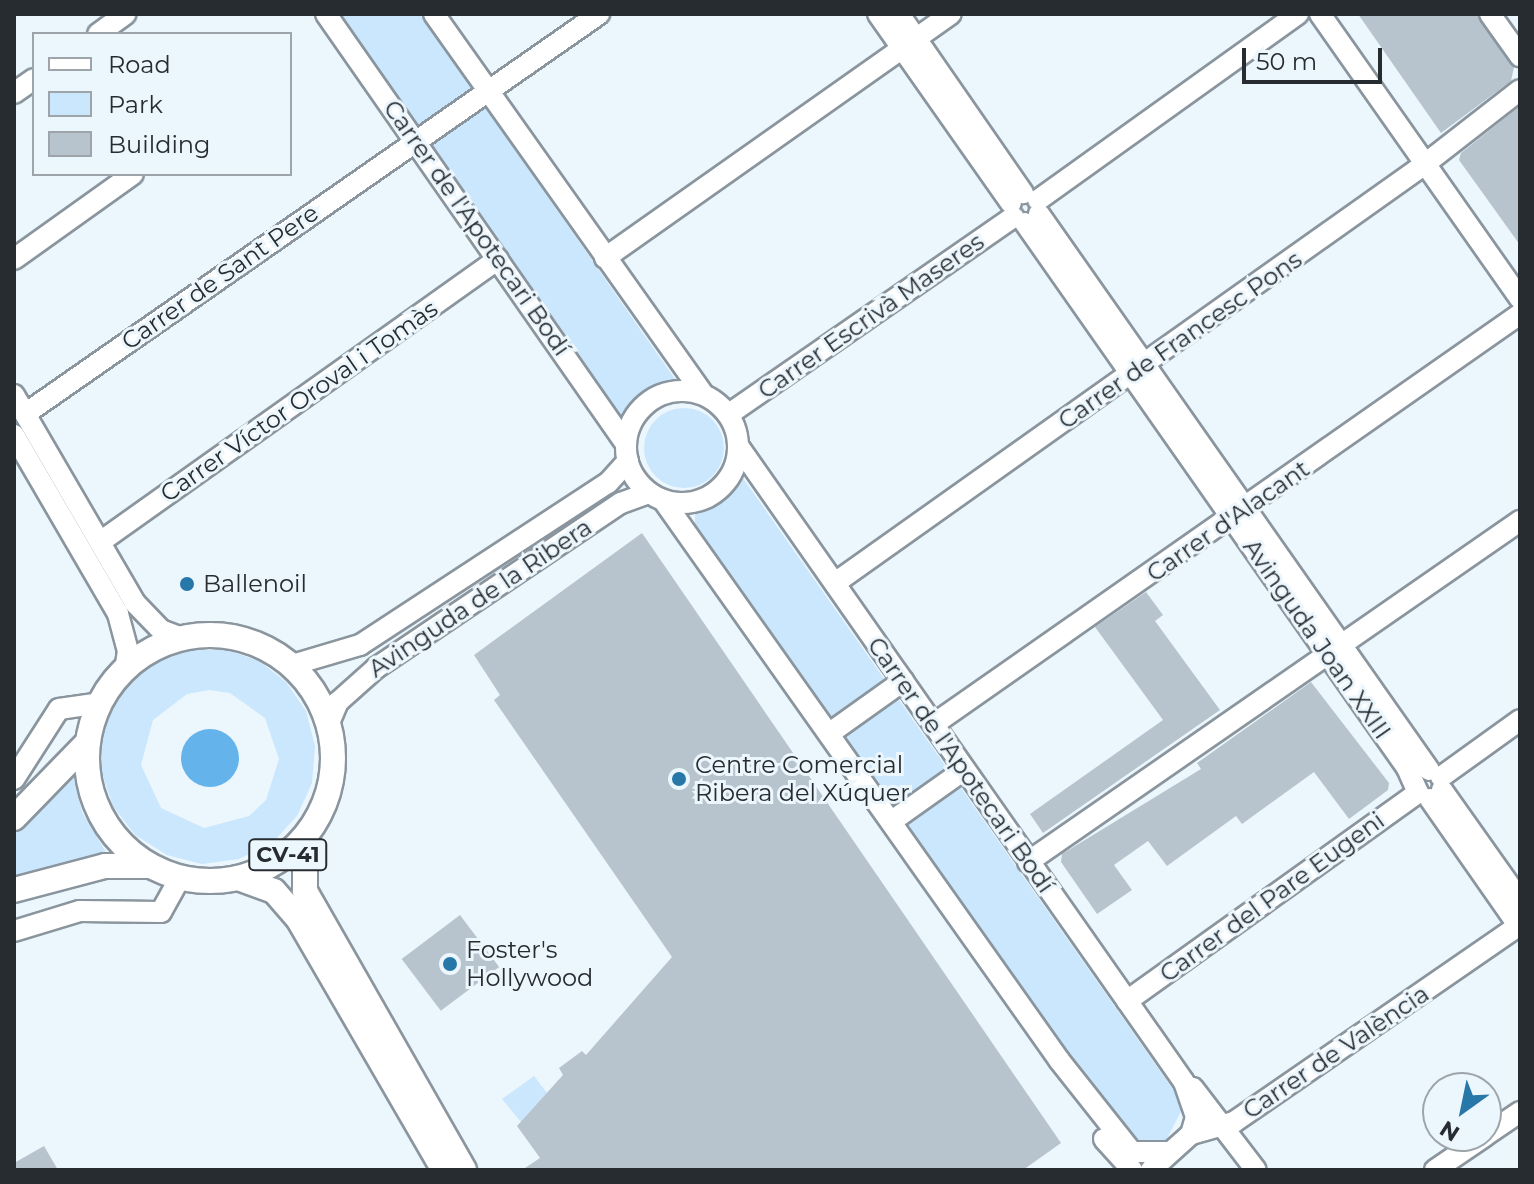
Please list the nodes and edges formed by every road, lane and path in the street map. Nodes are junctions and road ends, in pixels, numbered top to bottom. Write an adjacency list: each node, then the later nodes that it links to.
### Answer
1 (126, 14): 11 (street)
2 (326, 14): 18 (street, Carrer de l'Apotecari Bodí)
3 (434, 14): 15 (street)
4 (599, 14): 15 (street)
5 (878, 14): 12 (street, Avinguda Joan XXIII)
6 (899, 14): 12 (street, Avinguda Joan XXIII)
7 (951, 14): 12 (street)
8 (1298, 14): 21 (street, Carrer Escrivà Maseres)
9 (1320, 14): 19 (street)
10 (1490, 14): 13 (street)
11 (101, 32)
12 (909, 44): 21 (street, Avinguda Joan XXIII); 22 (street)
13 (1520, 56)
14 (32, 80): 17 (street)
15 (488, 90): 18 (street, Carrer de Sant Pere); 22 (street)
16 (1520, 90): 19 (street, Carrer de Francesc Pons)
17 (14, 93)
18 (415, 141): 24 (street, Carrer de l'Apotecari Bodí); 30 (street, Carrer de Sant Pere)
19 (1425, 164): 25 (street); 27 (street, Carrer de Francesc Pons)
20 (130, 176): 23 (street)
21 (1025, 208): 27 (street, Avinguda Joan XXIII); 31 (street, Carrer Escrivà Maseres)
22 (605, 258): 28 (street)
23 (14, 259)
24 (498, 259): 34 (street, Carrer de l'Apotecari Bodí); 38 (street, Carrer Víctor Oroval i Tomàs)
25 (1520, 299)
26 (1520, 314): 36 (street, Carrer d'Alacant)
27 (1138, 370): 36 (street, Avinguda Joan XXIII); 39 (street, Carrer de Francesc Pons)
28 (703, 394): 31 (street); 34 (street)
29 (14, 395): 30 (street)
30 (25, 414): 38 (street)
31 (729, 414): 33 (street)
32 (14, 435): 43 (street)
33 (739, 447): 35 (street); 39 (street, Carrer de l'Apotecari Bodí)
34 (627, 452): 35 (street); 42 (street, Avinguda de la Ribera)
35 (656, 496): 47 (street, Avinguda de la Ribera); 49 (street)
36 (1239, 513): 41 (street, Avinguda Joan XXIII); 48 (street, Carrer d'Alacant)
37 (1520, 521): 41 (street)
38 (100, 542): 40 (street)
39 (835, 583): 44 (street, Carrer de l'Apotecari Bodí)
40 (182, 638): 42 (main road, CV-41); 43 (main road, CV-41)
41 (1335, 650): 53 (street, Avinguda Joan XXIII); 57 (street)
42 (292, 665): 47 (main road, CV-41)
43 (125, 669): 45 (main road, CV-41)
44 (903, 681): 48 (street, Carrer de l'Apotecari Bodí); 49 (street)
45 (100, 703): 50 (main road, CV-41); 52 (street)
46 (1520, 720): 53 (street, Carrer del Pare Eugeni)
47 (329, 723): 56 (main road, CV-41)
48 (934, 724): 51 (street, Carrer de l'Apotecari Bodí)
49 (830, 733): 55 (street)
50 (88, 742): 54 (main road, CV-41); 58 (main road, CV-41)
51 (964, 770): 55 (street); 57 (street, Carrer de l'Apotecari Bodí)
52 (14, 779)
53 (1429, 785): 62 (street, Avinguda Joan XXIII); 63 (street, Avinguda Joan XXIII); 65 (street, Carrer del Pare Eugeni)
54 (14, 818)
55 (892, 821): 66 (street)
56 (305, 838): 60 (main road, CV-41); 76 (main road)
57 (1028, 862): 65 (street, Carrer de l'Apotecari Bodí)
58 (150, 866): 59 (main road, CV-41); 61 (main road, CV-41)
59 (180, 878): 60 (main road, CV-41); 64 (street)
60 (238, 878): 75 (main road)
61 (14, 890)
62 (1520, 900)
63 (1520, 927): 69 (street, Carrer de València)
64 (14, 931)
65 (1127, 1001): 67 (street, Carrer de l'Apotecari Bodí)
66 (1059, 1060): 72 (street); 74 (street)
67 (1184, 1082): 69 (street, Carrer de l'Apotecari Bodí); 71 (street, Carrer de l'Apotecari Bodí)
68 (1520, 1112): 70 (street)
69 (1219, 1122): 71 (street, Carrer de València); 79 (street, Carrer de l'Apotecari Bodí)
70 (1502, 1124)
71 (1191, 1134): 72 (street, Carrer de València)
72 (1167, 1152): 78 (street, Carrer de València)
73 (1461, 1152): 80 (street)
74 (1110, 1158): 77 (street)
75 (444, 1170)
76 (464, 1170)
77 (1132, 1170)
78 (1151, 1170)
79 (1256, 1170)
80 (1435, 1170)

